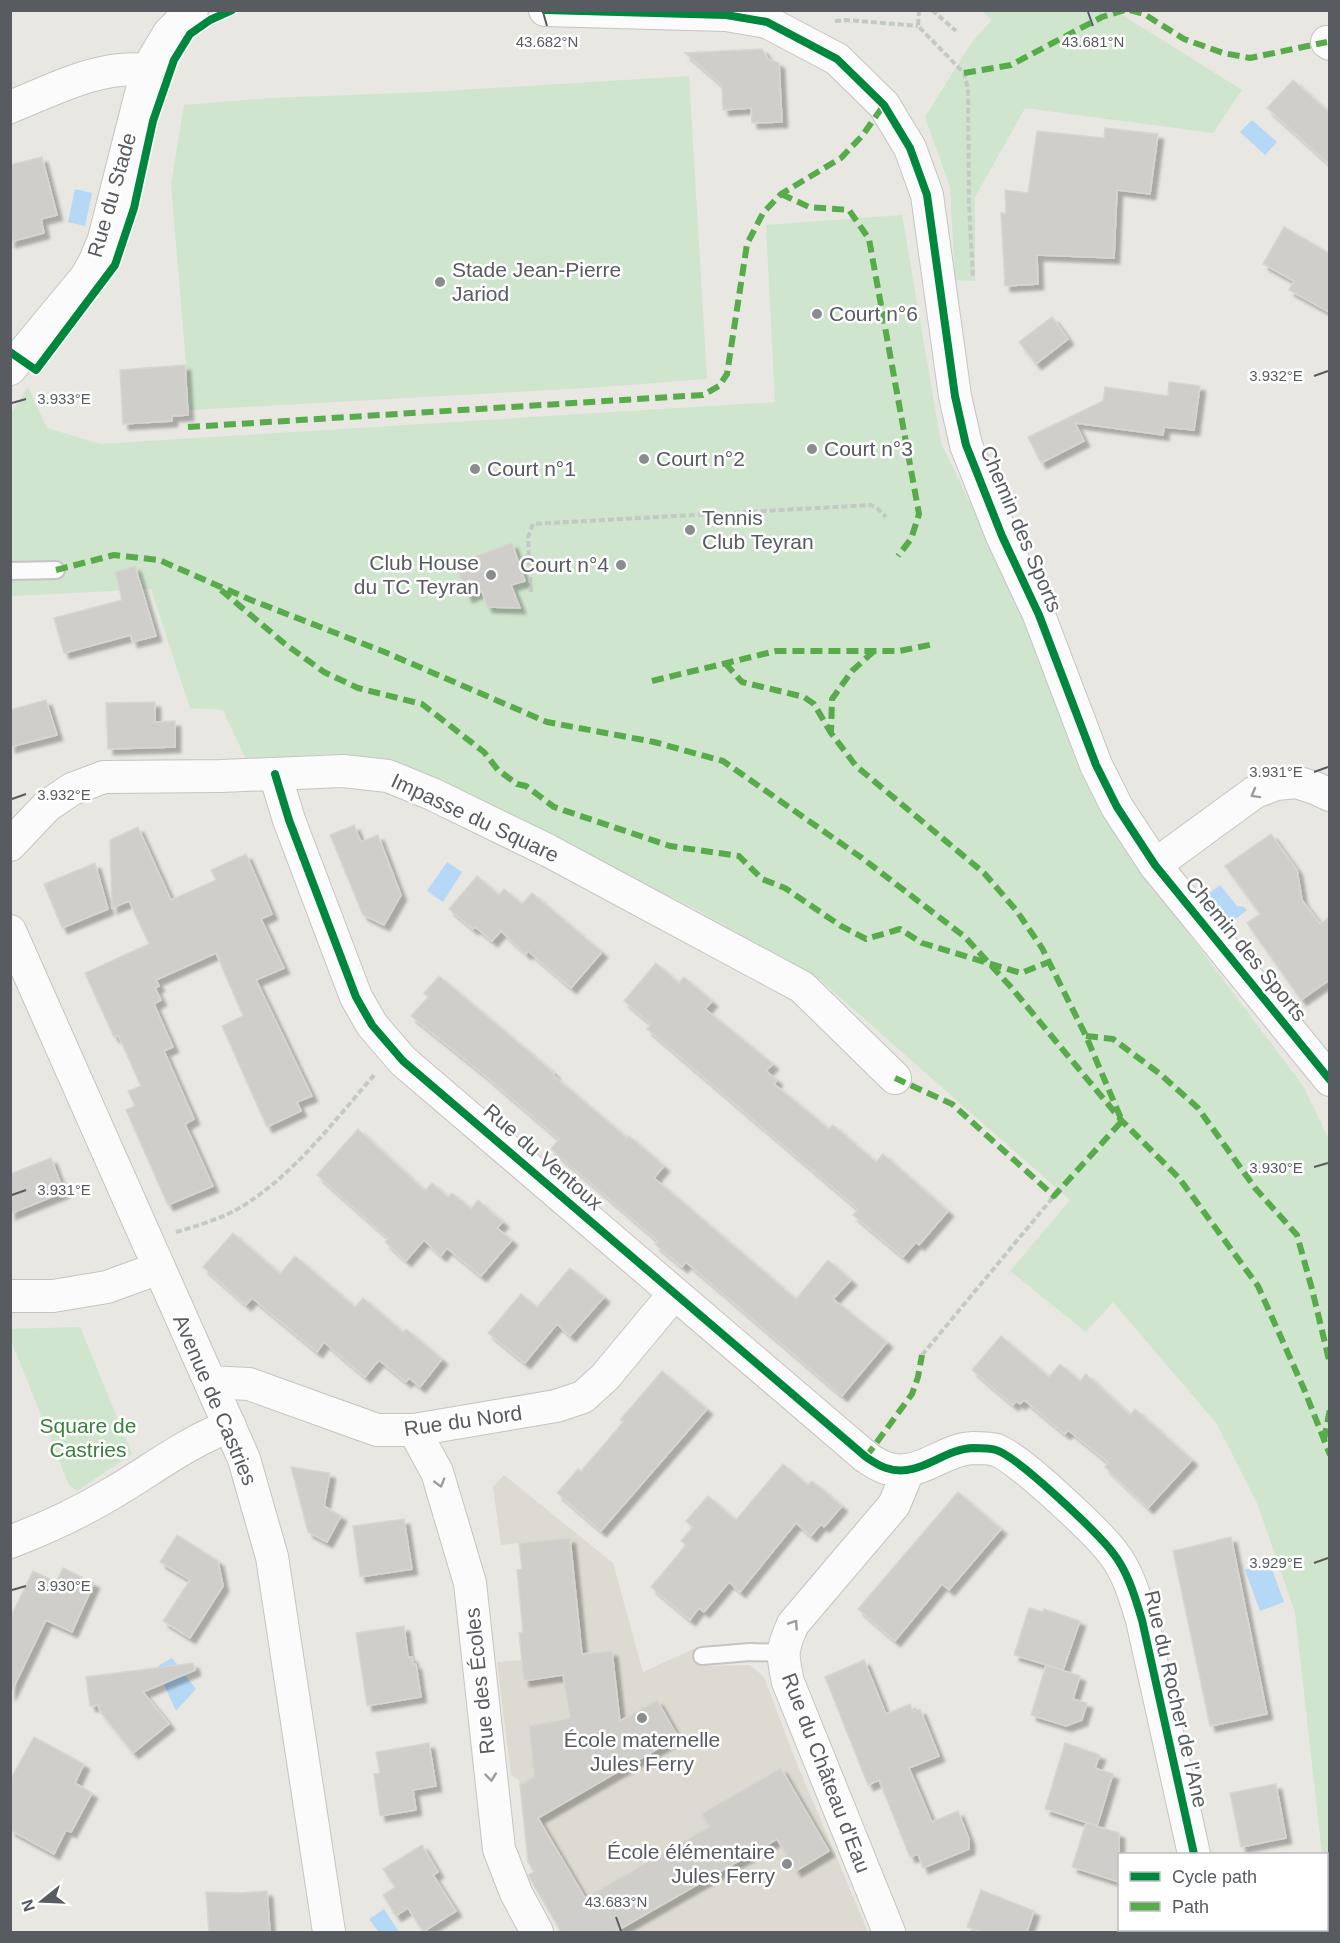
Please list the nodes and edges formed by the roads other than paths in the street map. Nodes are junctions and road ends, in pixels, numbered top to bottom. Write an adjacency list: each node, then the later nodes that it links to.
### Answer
1 (192, 10): 3 (street, Rue du Stade)
2 (544, 10): 11 (street, Chemin des Sports)
3 (147, 69): 4 (street); 5 (street, Rue du Stade)
4 (10, 107)
5 (10, 369)
6 (56, 570): 7 (lane)
7 (10, 571)
8 (275, 774): 10 (street, Impasse du Square); 13 (street, Impasse du Square); 16 (street, Rue du Ventoux)
9 (1329, 795): 11 (street, one-way to 11)
10 (10, 845)
11 (1155, 865): 14 (street, Chemin des Sports)
12 (10, 931): 15 (street, Avenue de Castries)
13 (895, 1078)
14 (1329, 1080)
15 (159, 1268): 17 (street); 18 (street, Avenue de Castries)
16 (674, 1294): 20 (street, Rue du Nord); 21 (street, Rue du Ventoux)
17 (10, 1296)
18 (212, 1382): 19 (street, Avenue de Castries); 20 (street, Rue du Nord)
19 (230, 1426): 22 (street); 26 (street, Avenue de Castries)
20 (414, 1430): 27 (street, Rue des Écoles, one-way to 27)
21 (908, 1471): 23 (street, Rue du Château d'Eau, one-way to 21); 25 (street, Rue du Rocher de l'Ane)
22 (10, 1542)
23 (784, 1653): 24 (lane); 28 (street, Rue du Château d'Eau)
24 (702, 1656)
25 (1194, 1853)
26 (329, 1932)
27 (537, 1932)
28 (889, 1932)

